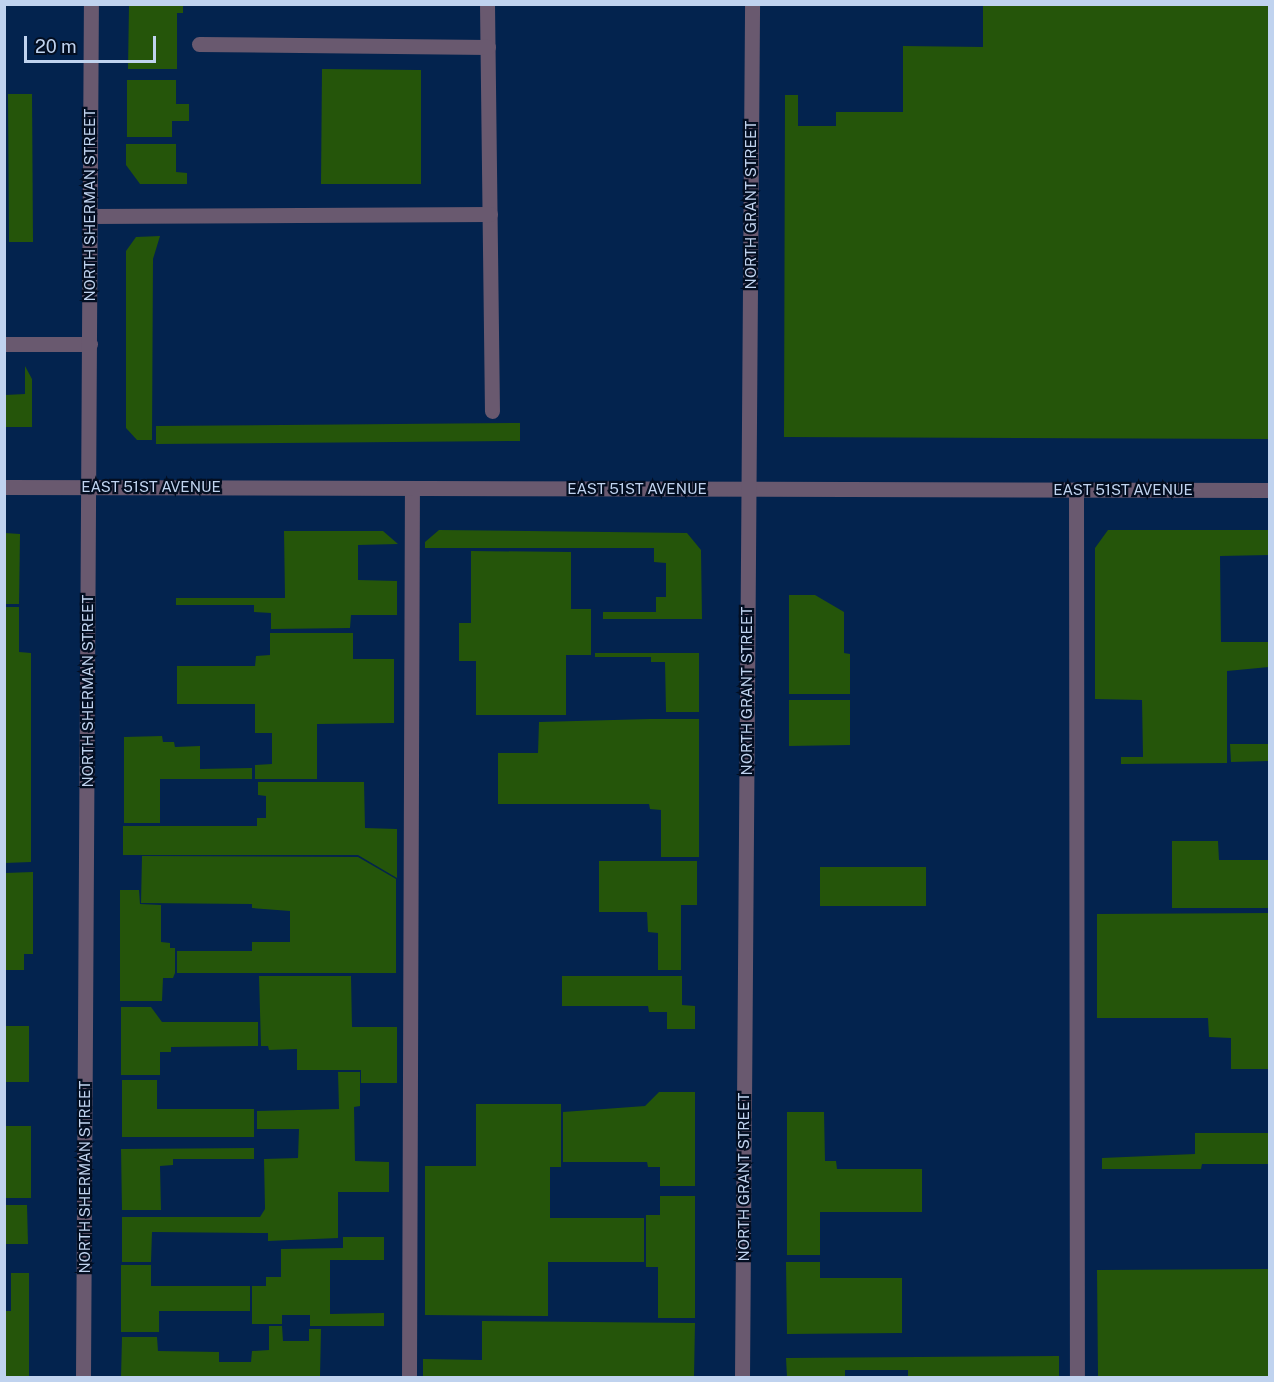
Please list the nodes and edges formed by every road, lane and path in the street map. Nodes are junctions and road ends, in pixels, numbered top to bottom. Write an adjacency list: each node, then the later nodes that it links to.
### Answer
1 (91, 4): 7 (street, NORTH SHERMAN STREET)
2 (487, 4): 5 (street)
3 (752, 4): 14 (street, NORTH GRANT STREET)
4 (199, 44): 5 (street)
5 (488, 47): 6 (street)
6 (490, 214): 7 (street); 10 (street)
7 (90, 216): 9 (street, NORTH SHERMAN STREET)
8 (4, 344): 9 (street)
9 (90, 344): 12 (street, NORTH SHERMAN STREET)
10 (492, 411)
11 (4, 486): 12 (street, EAST 51ST AVENUE)
12 (90, 487): 13 (street, EAST 51ST AVENUE); 17 (street, NORTH SHERMAN STREET)
13 (412, 488): 14 (street, EAST 51ST AVENUE); 18 (street)
14 (749, 489): 15 (street, EAST 51ST AVENUE); 19 (street, NORTH GRANT STREET)
15 (1076, 490): 16 (street, EAST 51ST AVENUE); 20 (street)
16 (1269, 490)
17 (83, 1377)
18 (409, 1377)
19 (742, 1377)
20 (1077, 1377)

